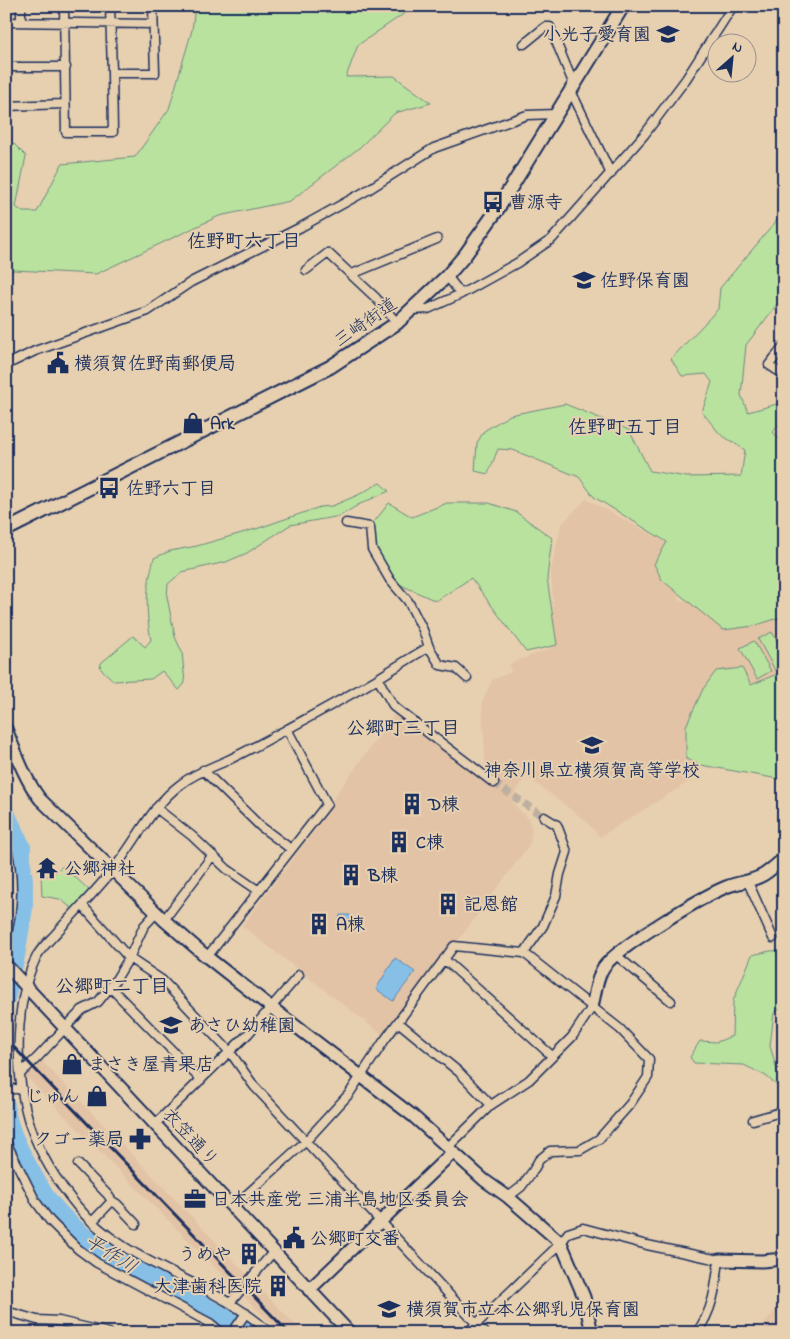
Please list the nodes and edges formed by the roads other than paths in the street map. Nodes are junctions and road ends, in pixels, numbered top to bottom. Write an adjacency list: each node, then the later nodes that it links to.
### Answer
1 (21, 6): 8 (street)
2 (64, 6): 9 (street)
3 (110, 6): 10 (street)
4 (153, 6): 11 (street)
5 (622, 6): 16 (main road, 三崎街道)
6 (733, 6): 20 (street)
7 (6, 22): 8 (street)
8 (22, 22): 9 (street)
9 (64, 23): 10 (street); 14 (street)
10 (110, 24): 11 (street); 15 (street)
11 (153, 24): 15 (street)
12 (524, 44): 16 (street)
13 (6, 67): 14 (street)
14 (66, 67): 17 (street)
15 (112, 73): 17 (street)
16 (573, 88): 19 (main road, 三崎街道); 20 (street)
17 (65, 104): 18 (street)
18 (6, 106)
19 (557, 114): 24 (main road, 三崎街道); 29 (street)
20 (611, 174): 25 (street)
21 (437, 239): 23 (street)
22 (306, 270): 23 (street)
23 (352, 274): 27 (street)
24 (447, 276): 25 (street); 26 (main road, 三崎街道)
25 (461, 294): 26 (street)
26 (413, 310): 27 (main road, 三崎街道)
27 (397, 323): 32 (main road, 三崎街道)
28 (784, 346): 30 (street)
29 (6, 365)
30 (784, 375)
31 (346, 523): 33 (street)
32 (6, 530)
33 (429, 647): 34 (street); 35 (street)
34 (467, 678)
35 (378, 679): 37 (street); 39 (street)
36 (6, 729): 46 (street)
37 (287, 729): 38 (street); 43 (street)
38 (203, 770): 40 (street); 43 (street)
39 (494, 783)
40 (156, 808): 44 (street); 46 (street)
41 (544, 817): 53 (street)
42 (6, 845): 51 (street)
43 (291, 849): 48 (street)
44 (212, 856): 48 (street); 50 (street)
45 (784, 858): 47 (street)
46 (113, 870): 49 (street); 50 (street)
47 (748, 882): 52 (street); 54 (street)
48 (260, 891): 55 (street)
49 (82, 905): 56 (street); 60 (street)
50 (160, 916): 55 (street); 56 (street)
51 (6, 937)
52 (772, 938)
53 (524, 953): 57 (street); 63 (street)
54 (616, 955): 62 (street); 63 (street)
55 (207, 957): 64 (street)
56 (129, 958): 61 (street); 67 (street)
57 (444, 959): 65 (street); 68 (street)
58 (6, 965): 60 (street, 衣笠通り)
59 (299, 975): 64 (street)
60 (24, 984): 66 (street, 衣笠通り); 69 (street)
61 (110, 987): 66 (street); 71 (street)
62 (671, 1001)
63 (592, 1007): 68 (street); 82 (street)
64 (272, 1008): 67 (street); 70 (street)
65 (398, 1022): 70 (street); 74 (street)
66 (66, 1028): 69 (street); 77 (street, 衣笠通り)
67 (230, 1052): 71 (street); 78 (street)
68 (552, 1056): 74 (street)
69 (21, 1072): 72 (street)
70 (360, 1076): 78 (street); 80 (street)
71 (201, 1080): 77 (street)
72 (20, 1088): 73 (street); 86 (street)
73 (6, 1090)
74 (491, 1105): 80 (street)
75 (784, 1111): 76 (street)
76 (753, 1120)
77 (155, 1124): 84 (street, 衣笠通り)
78 (306, 1141): 84 (street); 85 (street)
79 (6, 1142): 96 (street)
80 (450, 1150): 82 (street); 85 (street)
81 (78, 1164): 83 (street)
82 (508, 1197): 88 (street)
83 (112, 1201): 86 (street); 87 (street)
84 (233, 1208): 89 (street, 衣笠通り)
85 (380, 1221): 92 (street); 97 (street)
86 (92, 1222): 93 (street)
87 (136, 1224)
88 (561, 1243): 91 (street); 97 (street); 107 (street)
89 (274, 1251): 92 (street, 衣笠通り); 93 (street)
90 (784, 1259): 91 (street)
91 (719, 1260): 98 (street)
92 (309, 1290): 104 (street, 衣笠通り)
93 (230, 1303): 95 (street)
94 (6, 1311): 99 (street)
95 (245, 1314): 102 (street); 103 (street)
96 (210, 1323): 100 (street); 101 (street)
97 (476, 1324): 105 (street); 106 (street)
98 (699, 1329): 108 (street)
99 (109, 1333)
100 (204, 1333)
101 (222, 1333)
102 (232, 1333)
103 (270, 1333)
104 (350, 1333)
105 (466, 1333)
106 (485, 1333)
107 (592, 1333)
108 (708, 1333)

